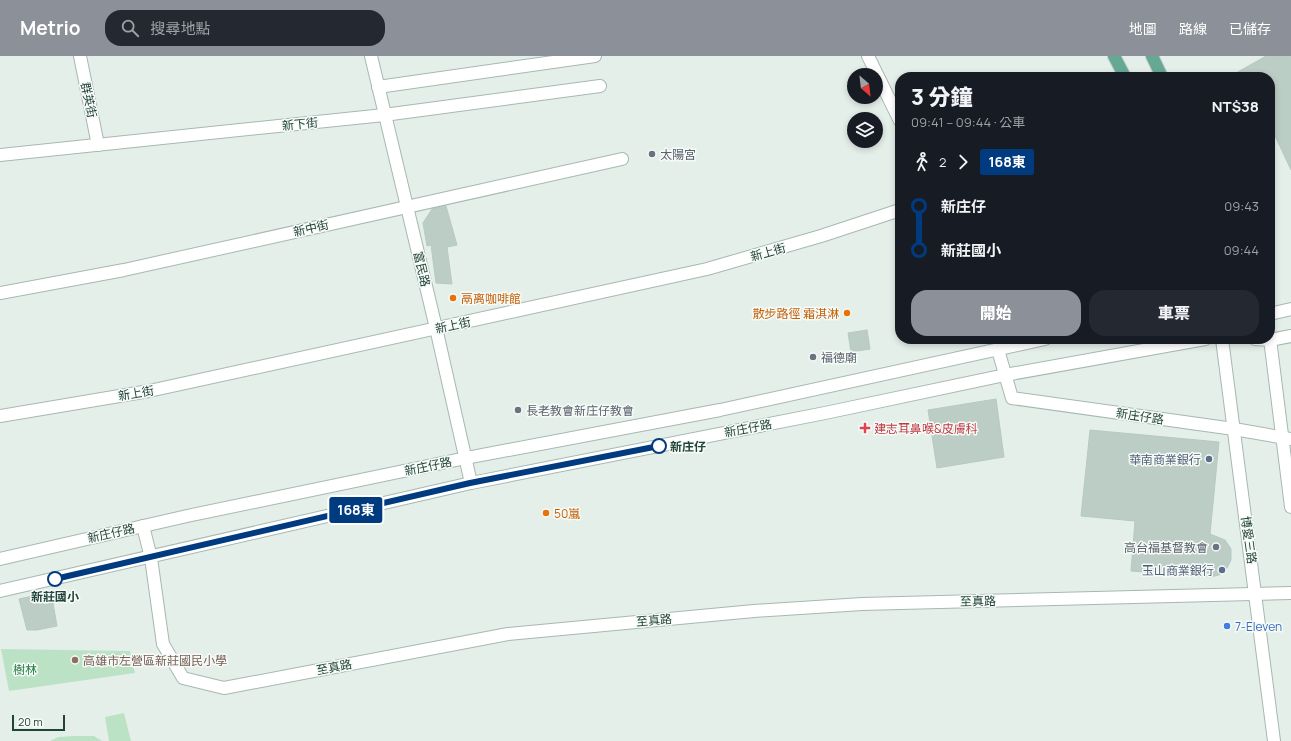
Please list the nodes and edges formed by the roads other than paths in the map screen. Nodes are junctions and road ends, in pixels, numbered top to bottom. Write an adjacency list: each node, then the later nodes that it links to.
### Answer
1 (80, 56): 13 (street, 群英街)
2 (371, 56): 10 (street, 富民路)
3 (595, 56): 10 (street)
4 (868, 56): 11 (street)
5 (1114, 56): 7 (main road)
6 (1152, 56): 8 (main road)
7 (1122, 72)
8 (1160, 72)
9 (600, 86): 12 (street, 新下街)
10 (378, 87): 12 (street, 富民路)
11 (895, 111)
12 (384, 115): 13 (street, 新下街); 16 (street, 富民路)
13 (98, 145): 14 (street, 新下街)
14 (0, 155)
15 (622, 159): 16 (street, 新中街)
16 (408, 207): 18 (street, 新中街); 21 (street, 富民路)
17 (895, 212): 21 (street, 新上街)
18 (0, 293)
19 (1291, 309): 20 (street)
20 (1275, 313)
21 (436, 328): 30 (street, 新上街); 33 (street, 富民路)
22 (1291, 336): 23 (street)
23 (1275, 339)
24 (1024, 344): 28 (street, 新庄仔路)
25 (1177, 344): 29 (street, 新庄仔路)
26 (1223, 344): 31 (street, 博愛三路)
27 (1271, 344): 32 (street)
28 (998, 350): 29 (street, 新庄仔路); 33 (street, 新庄仔路)
29 (1005, 375): 31 (street, 新庄仔路); 34 (street, 新庄仔路)
30 (0, 416)
31 (1234, 429): 32 (street, 新庄仔路); 41 (street, 博愛三路)
32 (1287, 439): 35 (street)
33 (466, 458): 34 (street, 富民路); 36 (street, 新庄仔路)
34 (470, 483): 37 (street, 新庄仔路)
35 (1291, 507)
36 (143, 526): 37 (street, 至真路); 38 (street, 新庄仔路)
37 (151, 558): 39 (street, 新庄仔路); 41 (street, 至真路)
38 (0, 559)
39 (0, 591)
40 (1291, 593): 41 (street, 至真路)
41 (1256, 594): 42 (street, 博愛三路)
42 (1274, 741)

